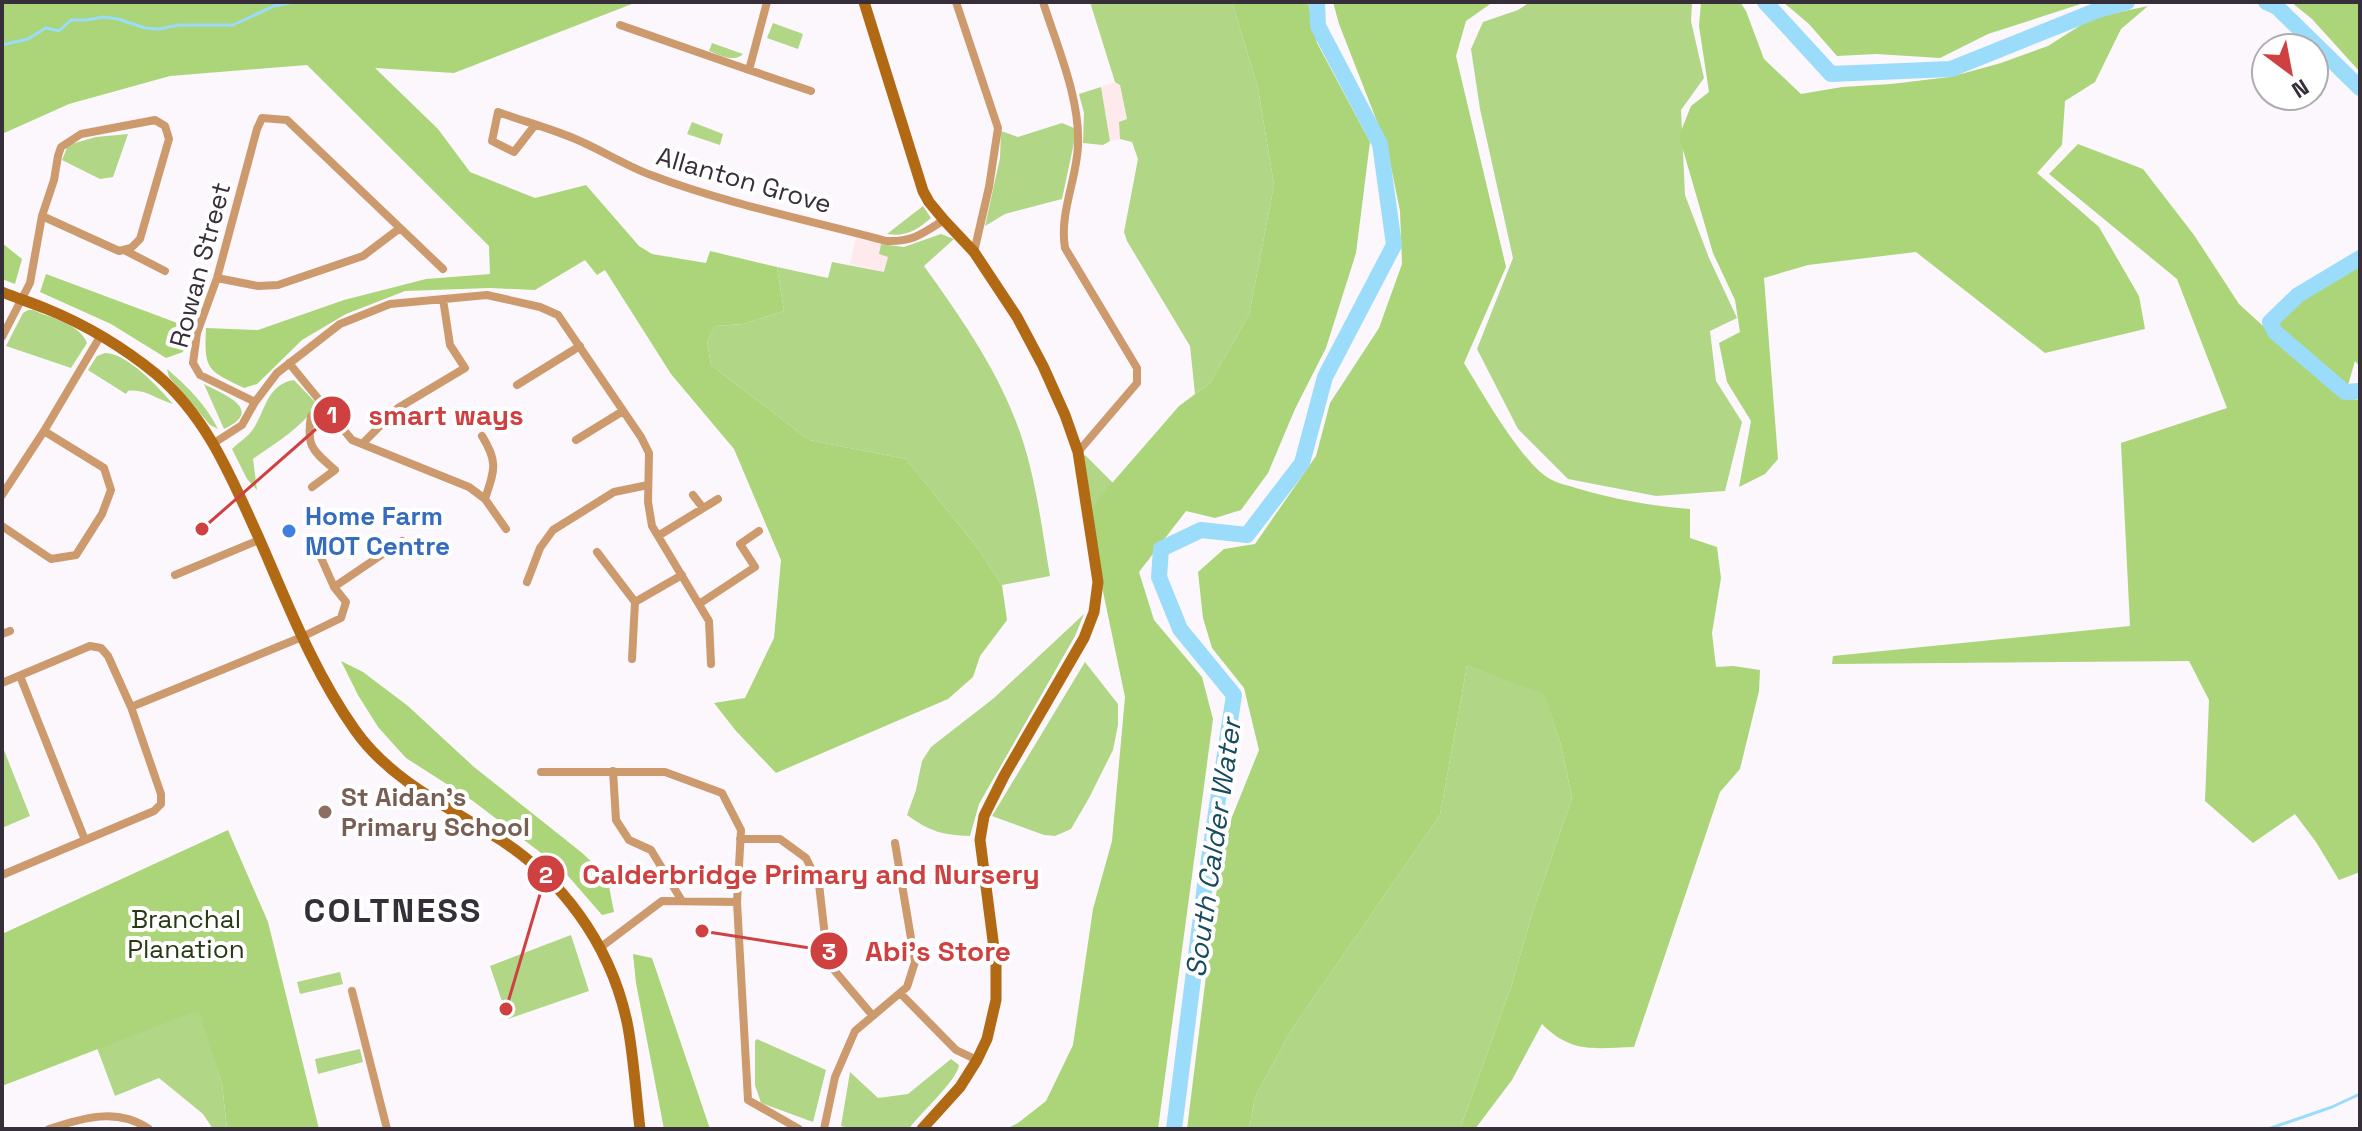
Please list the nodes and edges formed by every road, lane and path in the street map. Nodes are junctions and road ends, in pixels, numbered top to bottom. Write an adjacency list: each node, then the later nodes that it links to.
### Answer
1 (767, 2): 6 (street)
2 (864, 2): 10 (street)
3 (956, 2): 13 (street)
4 (1043, 2): 33 (street)
5 (620, 25): 6 (street)
6 (749, 70): 7 (street)
7 (811, 91)
8 (535, 125): 8 (street, Allanton Grove); 10 (street, Allanton Grove)
9 (42, 216): 12 (street); 12 (street); 19 (street)
10 (944, 220): 13 (street)
11 (400, 228): 14 (street); 16 (street); 16 (street, Rowan Street)
12 (124, 250): 15 (street)
13 (974, 252): 33 (street)
14 (443, 269)
15 (165, 271)
16 (217, 278): 25 (street, Rowan Street)
17 (2, 292): 19 (street)
18 (443, 299): 22 (street); 23 (street); 32 (street)
19 (22, 301): 20 (street); 21 (street)
20 (101, 335): 28 (street); 31 (street)
21 (2, 337)
22 (580, 346): 24 (street); 27 (street)
23 (289, 363): 25 (street); 26 (street)
24 (517, 385)
25 (255, 402): 31 (street)
26 (325, 407): 32 (street); 35 (street)
27 (623, 411): 30 (street); 34 (street)
28 (44, 431): 36 (street); 41 (street)
29 (482, 436): 38 (street)
30 (576, 440)
31 (214, 443): 45 (street)
32 (362, 444): 38 (street)
33 (1078, 452): 73 (street)
34 (648, 485): 44 (street); 51 (street)
35 (312, 487)
36 (2, 495)
37 (693, 495): 40 (street)
38 (485, 499): 42 (street)
39 (718, 499): 40 (street)
40 (703, 508): 44 (street)
41 (2, 526)
42 (506, 529)
43 (759, 531): 54 (street)
44 (658, 536): 50 (street)
45 (259, 540): 49 (street); 55 (street)
46 (402, 541): 52 (street)
47 (318, 551): 52 (street)
48 (597, 552): 53 (street)
49 (175, 575)
50 (682, 575): 53 (street); 54 (street)
51 (527, 582)
52 (334, 587): 55 (street)
53 (635, 602): 56 (street)
54 (699, 604): 57 (street)
55 (302, 637): 60 (street); 69 (street)
56 (632, 659)
57 (711, 664)
58 (20, 676): 59 (street); 60 (street); 64 (street)
59 (2, 683)
60 (131, 707): 64 (street)
61 (613, 771): 62 (street); 63 (street); 67 (street)
62 (541, 772)
63 (740, 839): 68 (street); 72 (street)
64 (85, 840): 66 (street)
65 (895, 843): 71 (street)
66 (2, 875)
67 (682, 901): 68 (street); 69 (street)
68 (737, 902): 78 (street)
69 (601, 947): 77 (street)
70 (352, 991): 76 (street)
71 (900, 993): 72 (street); 73 (street)
72 (873, 1016): 79 (street)
73 (977, 1060): 80 (street)
74 (49, 1129): 75 (street)
75 (149, 1129)
76 (387, 1129)
77 (640, 1129)
78 (799, 1129)
79 (824, 1129)
80 (922, 1129)

